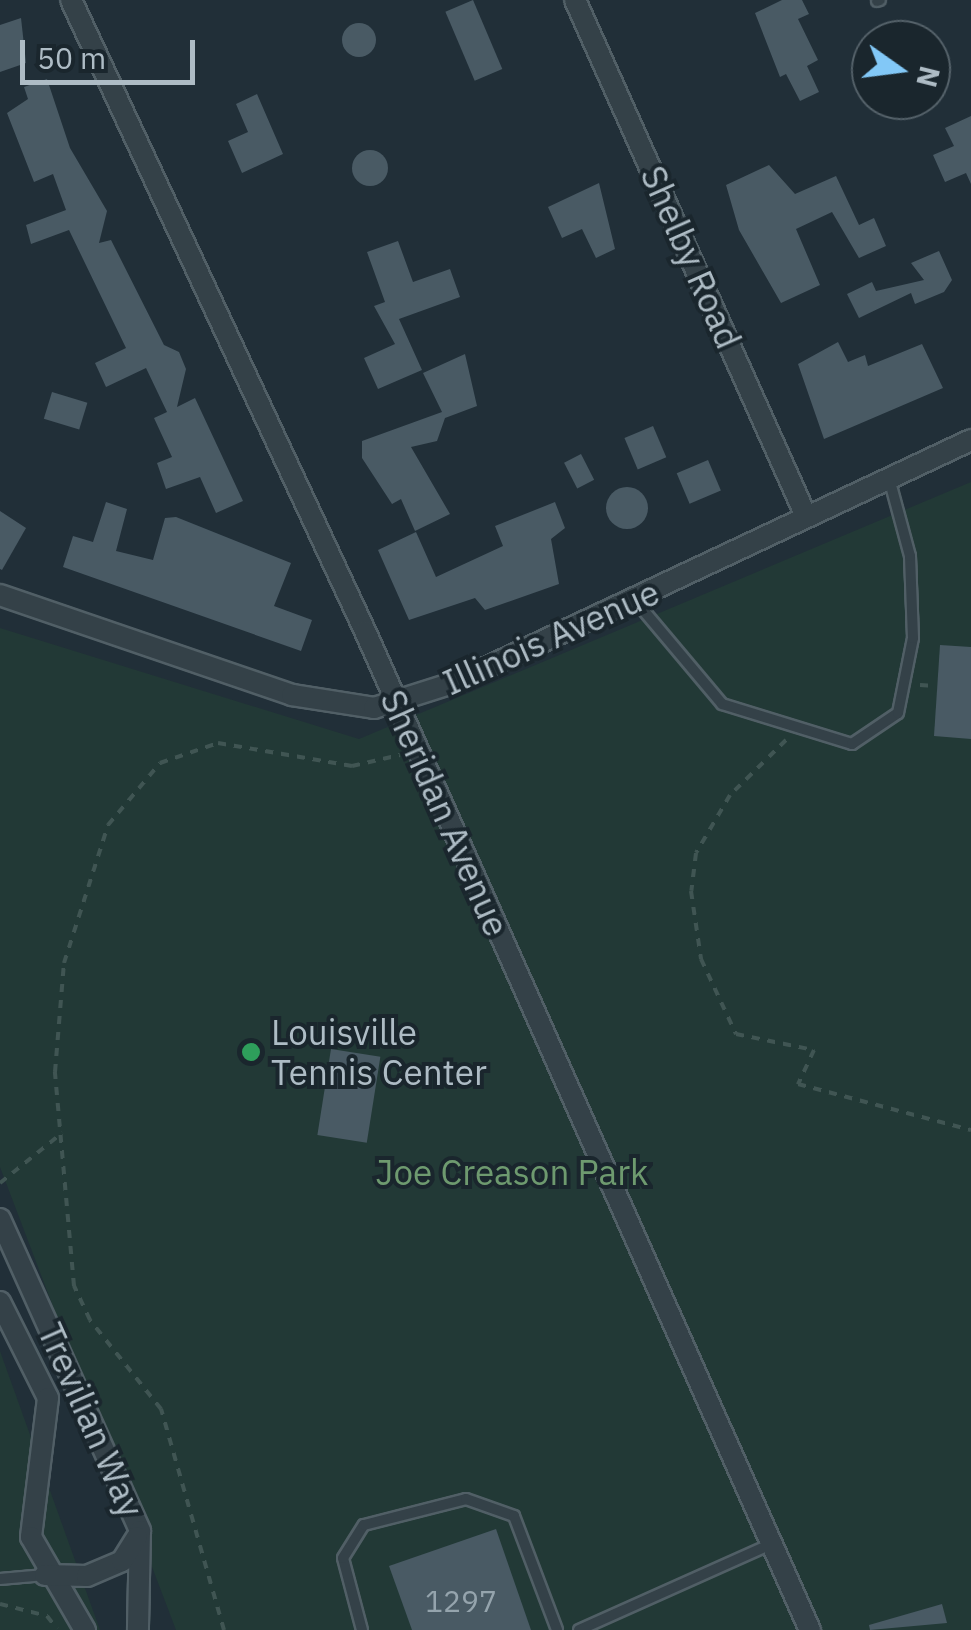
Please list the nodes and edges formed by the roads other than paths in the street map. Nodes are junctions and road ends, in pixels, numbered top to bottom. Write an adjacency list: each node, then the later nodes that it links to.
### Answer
1 (71, 0): 8 (street, Sheridan Avenue)
2 (575, 0): 5 (street, Shelby Road)
3 (971, 440): 4 (street, Illinois Avenue)
4 (888, 478): 5 (street, Illinois Avenue); 7 (lane)
5 (806, 514): 7 (street, Illinois Avenue)
6 (0, 595): 8 (street, Illinois Avenue)
7 (634, 600): 8 (street, Illinois Avenue)
8 (396, 703): 12 (street, Sheridan Avenue)
9 (0, 1220): 11 (street, Trevilian Way)
10 (0, 1302): 13 (street, Trevilian Way)
11 (140, 1530): 13 (street); 16 (street, Trevilian Way)
12 (772, 1544): 19 (lane); 20 (street, Sheridan Avenue)
13 (45, 1574): 14 (lane); 15 (street, Trevilian Way)
14 (0, 1579)
15 (85, 1630)
16 (138, 1630)
17 (362, 1630): 18 (lane)
18 (557, 1630)
19 (579, 1630)
20 (810, 1630)

